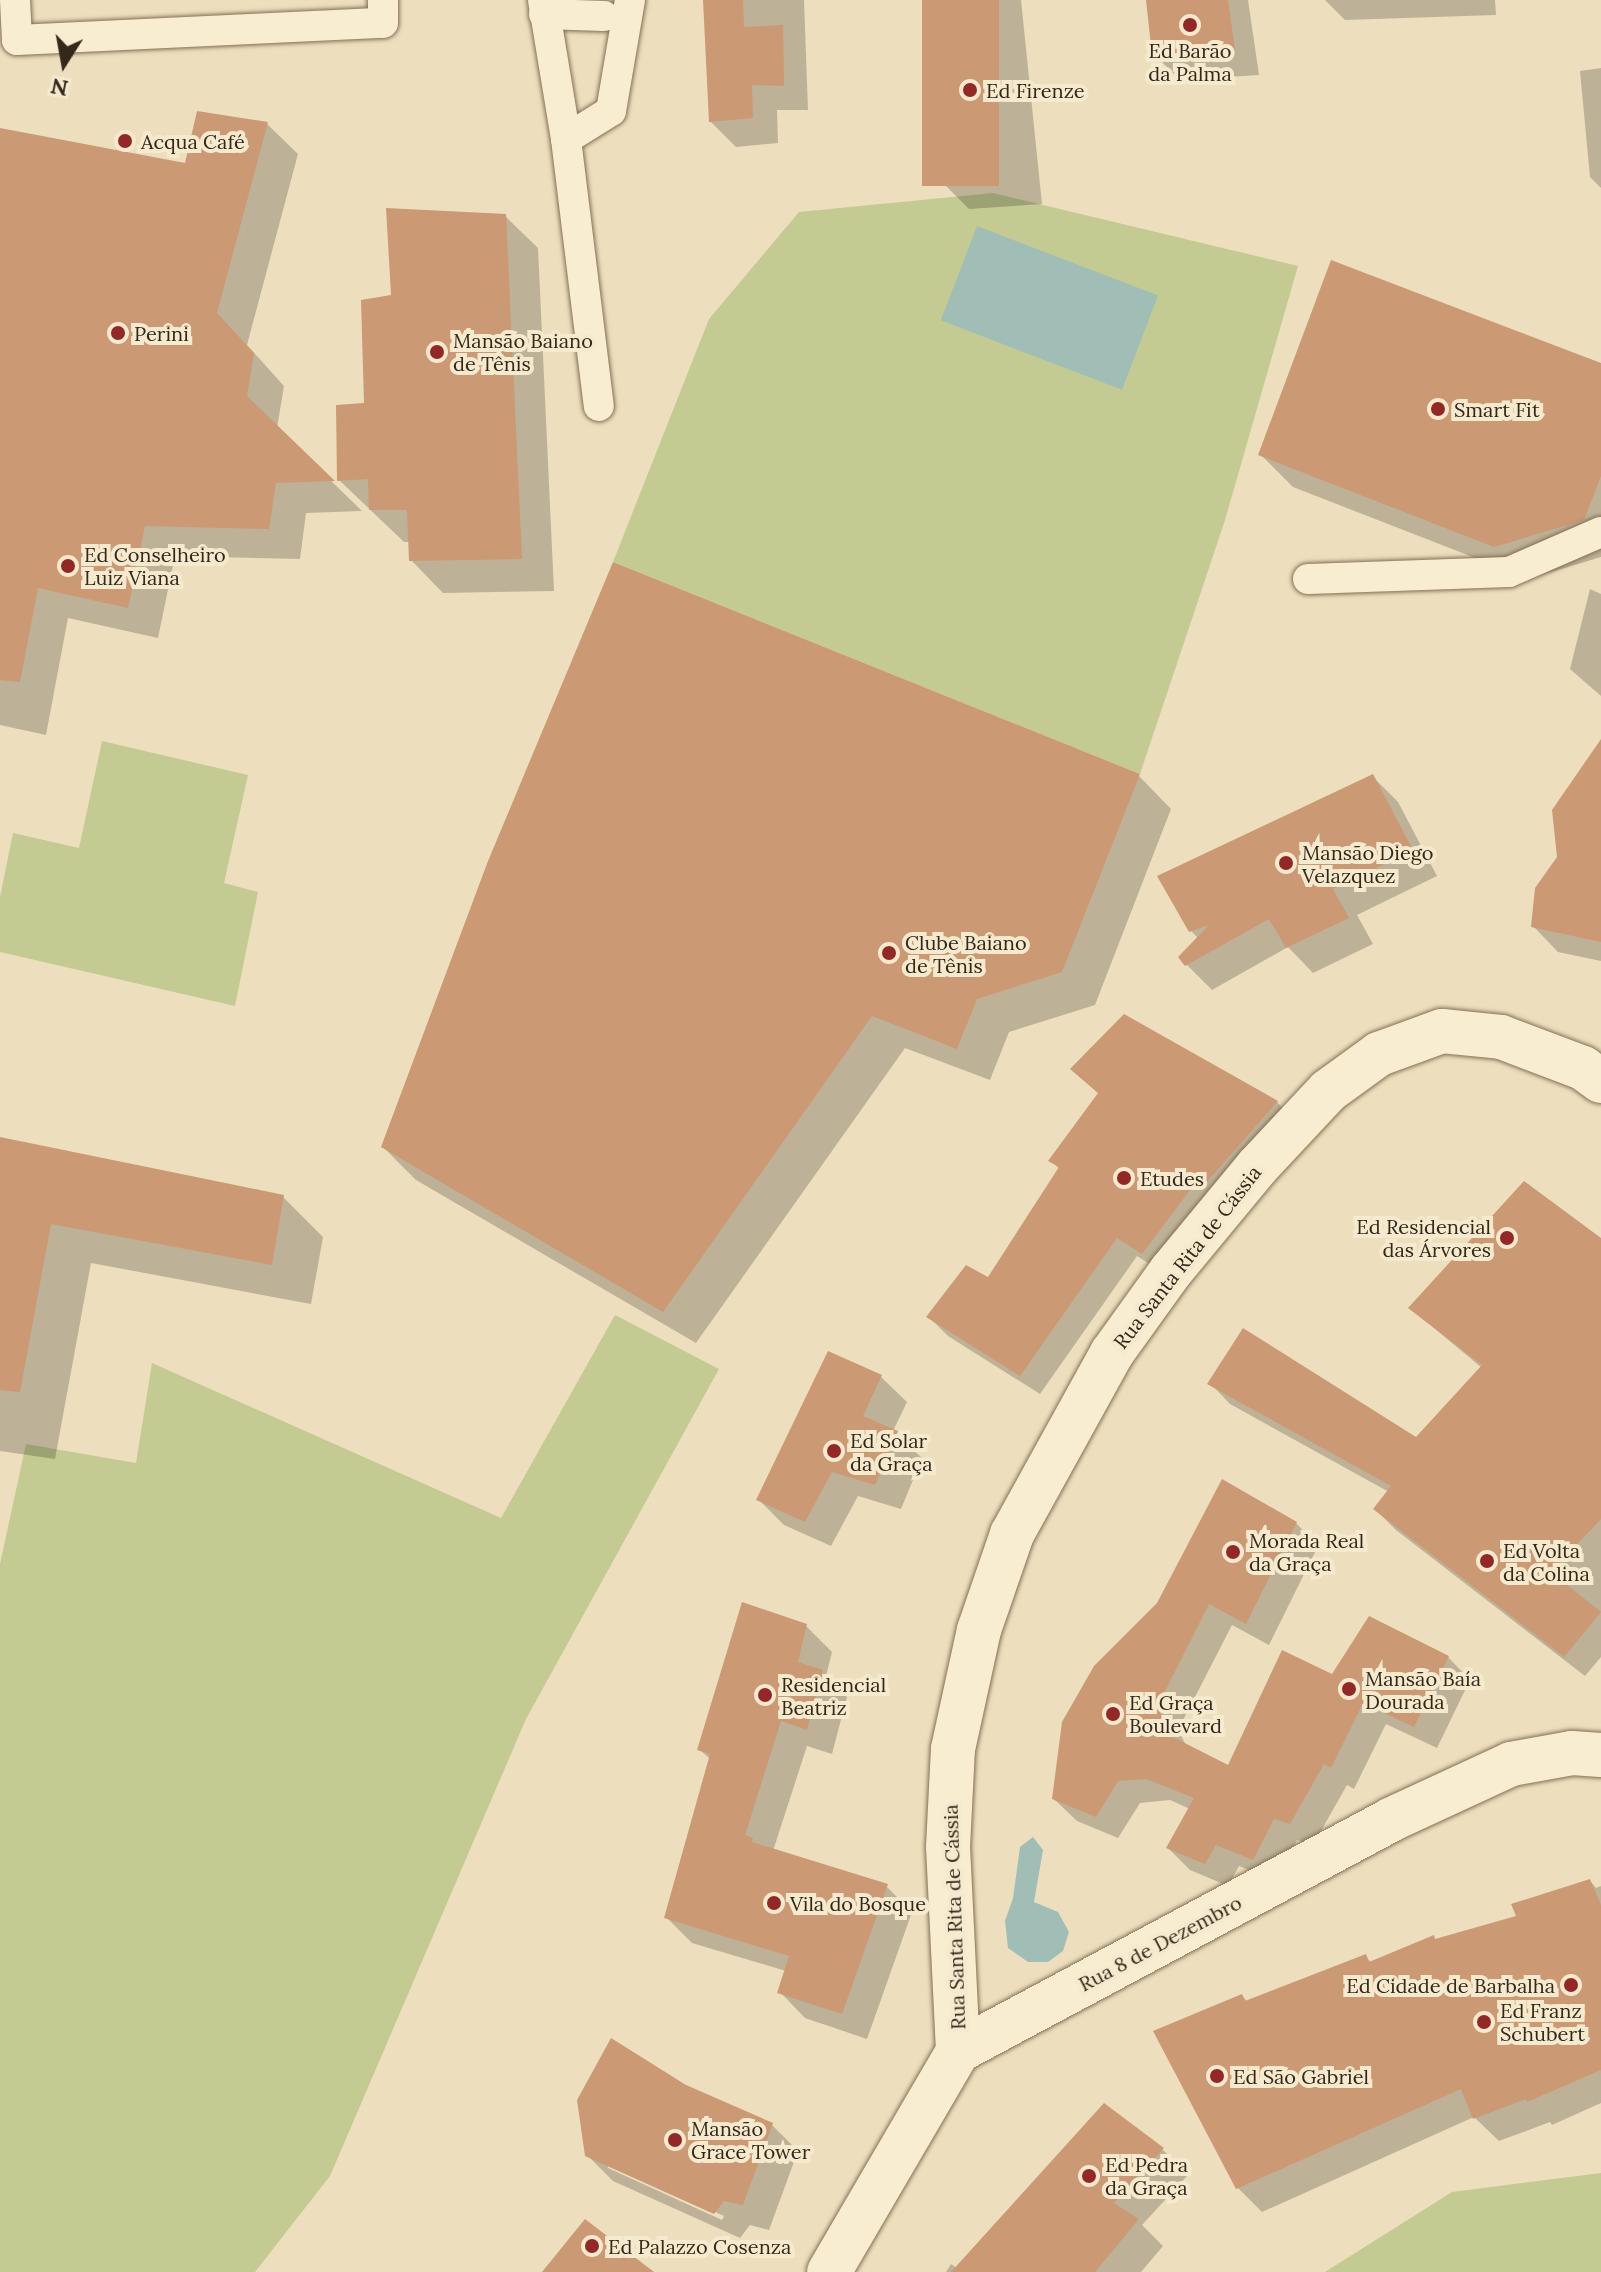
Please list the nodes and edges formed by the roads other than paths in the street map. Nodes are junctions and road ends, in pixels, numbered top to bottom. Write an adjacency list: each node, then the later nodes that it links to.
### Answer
1 (15, 0): 5 (lane)
2 (383, 0): 5 (lane)
3 (630, 0): 7 (lane)
4 (543, 7): 6 (lane); 7 (lane)
5 (348, 12)
6 (604, 16)
7 (566, 139): 8 (lane)
8 (599, 406)
9 (1601, 532): 10 (lane)
10 (1308, 579)
11 (1601, 1081): 13 (street, Rua Santa Rita de Cássia)
12 (1601, 1755): 13 (street, Rua 8 de Dezembro)
13 (958, 2051): 14 (street)
14 (829, 2272)

